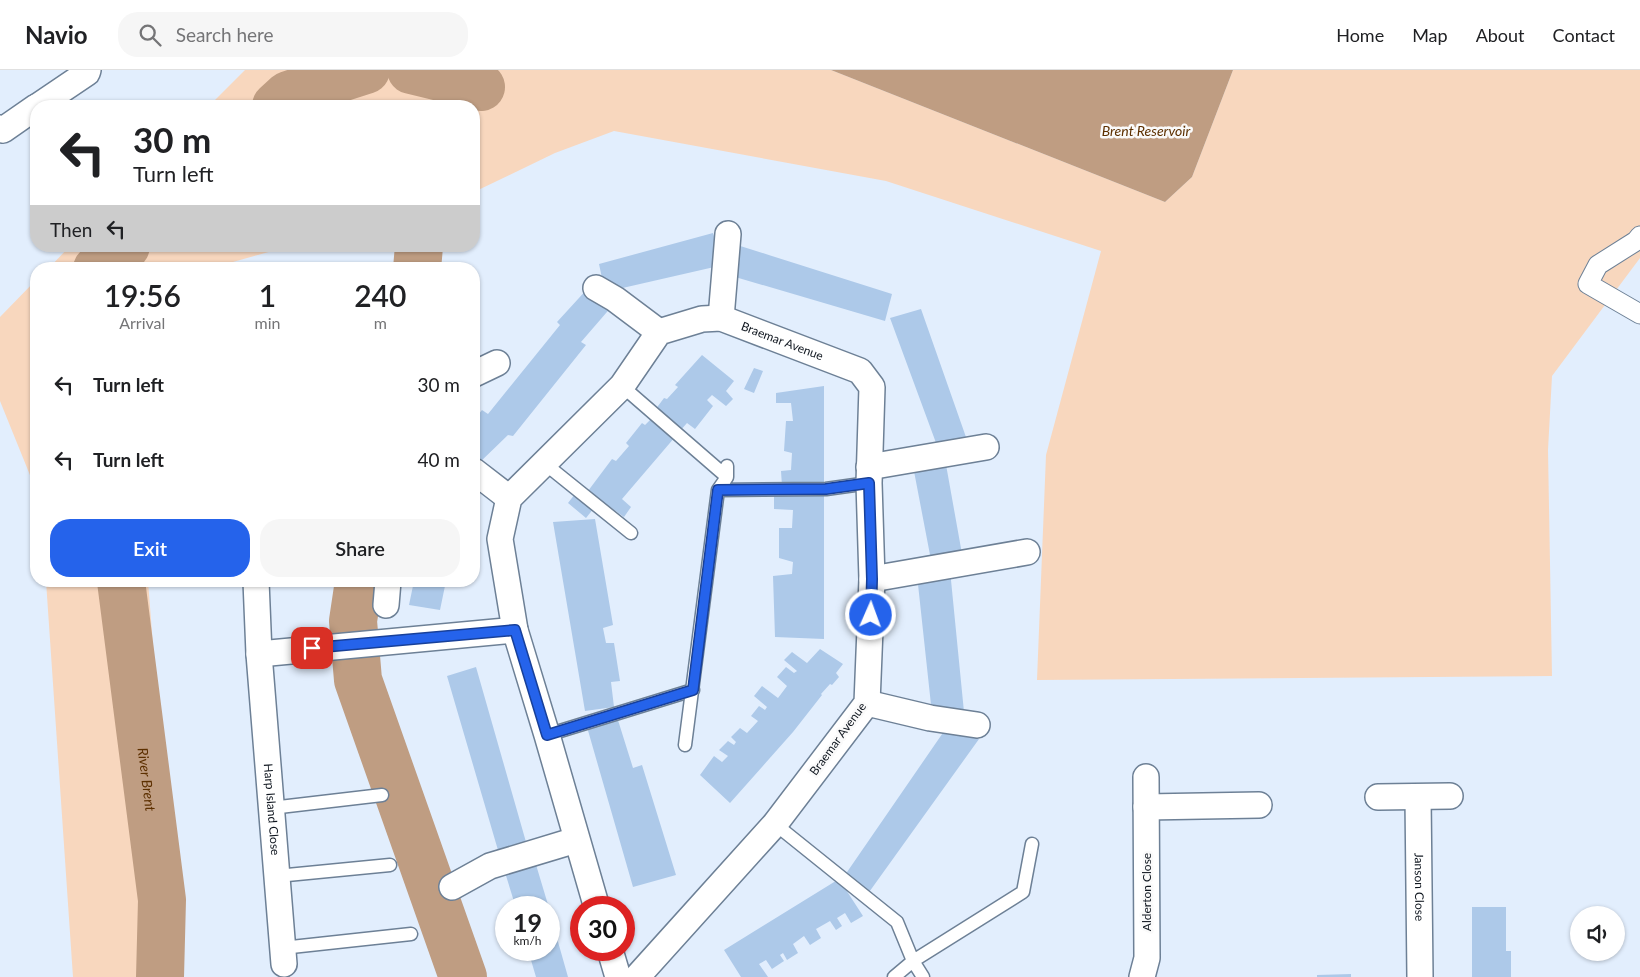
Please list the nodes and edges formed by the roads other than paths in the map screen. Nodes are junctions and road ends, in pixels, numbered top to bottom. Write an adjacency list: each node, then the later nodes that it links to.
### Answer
1 (88, 70): 2 (street)
2 (47, 100)
3 (30, 112): 4 (street)
4 (0, 128)
5 (728, 234): 9 (street)
6 (1640, 236): 8 (street)
7 (596, 288): 10 (street)
8 (1640, 314)
9 (722, 318): 10 (street, Braemar Avenue); 16 (street, Braemar Avenue)
10 (659, 332): 13 (street)
11 (497, 363): 12 (street)
12 (480, 371)
13 (622, 386): 15 (street); 18 (lane)
14 (986, 447): 16 (street)
15 (544, 463): 19 (street); 20 (lane)
16 (869, 475): 18 (lane); 22 (street, Braemar Avenue)
17 (480, 476): 19 (street)
18 (718, 490): 26 (lane)
19 (509, 498): 24 (street)
20 (631, 533)
21 (1027, 552): 22 (street)
22 (872, 579): 27 (street, Braemar Avenue)
23 (256, 587): 25 (street, Harp Island Close)
24 (515, 630): 25 (street); 29 (street)
25 (259, 654): 38 (street, Harp Island Close)
26 (693, 690): 29 (lane); 30 (lane)
27 (867, 703): 28 (street); 39 (street, Braemar Avenue)
28 (978, 725)
29 (547, 735): 40 (street)
30 (685, 745)
31 (1146, 777): 37 (street, Alderton Close)
32 (382, 795): 38 (lane)
33 (1418, 796): 34 (street); 35 (street); 55 (street, Janson Close)
34 (1450, 796)
35 (1378, 797)
36 (1258, 806): 37 (street)
37 (1146, 807): 54 (street, Alderton Close)
38 (271, 808): 43 (street, Harp Island Close)
39 (775, 824): 49 (lane); 51 (street, Braemar Avenue)
40 (576, 840): 44 (street); 45 (street)
41 (1032, 844): 49 (lane)
42 (390, 865): 43 (lane)
43 (277, 876): 47 (street, Harp Island Close)
44 (452, 887)
45 (593, 896)
46 (411, 934): 47 (lane)
47 (283, 956)
48 (613, 961): 50 (street)
49 (912, 961): 52 (lane); 53 (lane)
50 (618, 977)
51 (637, 977)
52 (894, 977)
53 (923, 977)
54 (1142, 977)
55 (1420, 977)

